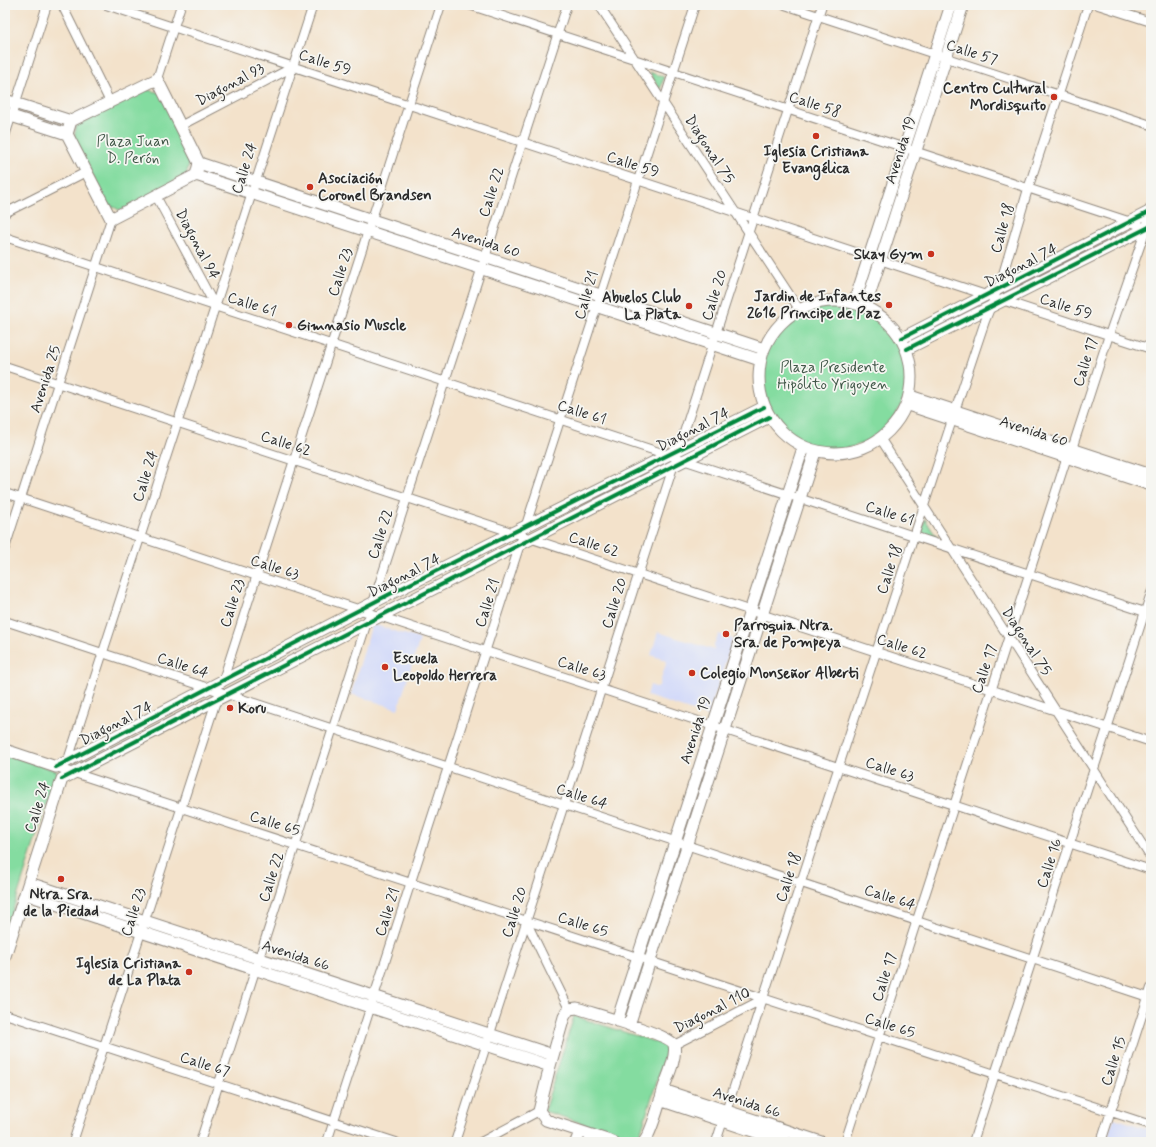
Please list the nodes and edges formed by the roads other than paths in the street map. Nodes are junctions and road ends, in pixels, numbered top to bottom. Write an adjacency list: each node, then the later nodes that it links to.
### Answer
1 (47, 5): 28 (street)
2 (62, 5): 29 (street)
3 (106, 5): 19 (street, Calle 59)
4 (181, 5): 19 (street)
5 (313, 5): 24 (street, Calle 24)
6 (441, 5): 31 (street, Calle 23)
7 (469, 5): 20 (street, Calle 58)
8 (567, 5): 20 (street, Calle 22)
9 (599, 5): 23 (street, Diagonal 75)
10 (695, 5): 25 (street, Calle 21)
11 (785, 5): 17 (street, Calle 57)
12 (822, 5): 17 (street, Calle 20)
13 (951, 5): 21 (main road, Avenida 19)
14 (963, 5): 22 (main road, Avenida 19)
15 (1088, 5): 27 (street, Calle 18)
16 (1098, 5): 18 (street)
17 (819, 16): 21 (street, Calle 57); 32 (street, Calle 20)
18 (1151, 22)
19 (174, 28): 24 (street, Calle 59); 26 (street)
20 (558, 34): 23 (street, Calle 58); 39 (street, Calle 22)
21 (935, 54): 22 (street, Calle 57); 40 (main road, Avenida 19)
22 (946, 58): 27 (street, Calle 57); 41 (main road, Avenida 19)
23 (636, 61): 25 (street, Calle 58); 30 (street, Diagonal 75)
24 (293, 67): 31 (street, Calle 59); 36 (street, Diagonal 93); 46 (street, Calle 24)
25 (673, 72): 30 (street, Calle 21); 32 (street, Calle 58)
26 (158, 79): 29 (main road); 36 (main road)
27 (1059, 95): 35 (street, Calle 57); 47 (street, Calle 18)
28 (10, 101): 33 (street); 34 (main road)
29 (110, 102): 34 (main road)
30 (663, 103): 45 (street, Calle 21); 51 (street, Diagonal 75)
31 (409, 105): 39 (street, Calle 59); 55 (street, Calle 23)
32 (788, 110): 40 (street, Calle 58); 53 (street, Calle 20)
33 (8, 115): 37 (main road); 38 (street)
34 (71, 121): 37 (main road)
35 (1151, 125)
36 (180, 126): 42 (main road)
37 (67, 134): 43 (main road)
38 (5, 136)
39 (522, 142): 45 (street, Calle 59); 62 (street, Calle 22)
40 (904, 148): 41 (street, Calle 58); 61 (main road, Avenida 19)
41 (916, 152): 47 (street, Calle 58); 63 (main road, Avenida 19)
42 (199, 163): 44 (main road); 46 (main road, Avenida 60)
43 (86, 172): 52 (street); 54 (main road)
44 (196, 175): 48 (main road, Avenida 60); 49 (main road)
45 (638, 180): 51 (street, Calle 59); 66 (street, Calle 21)
46 (256, 182): 48 (street, Calle 24); 55 (main road, Avenida 60)
47 (1028, 189): 56 (street, Calle 58); 67 (street, Calle 18)
48 (252, 193): 58 (main road, Avenida 60); 70 (street, Calle 24)
49 (156, 196): 54 (main road); 70 (street, Diagonal 94)
50 (1150, 210): 56 (main road, Diagonal 74); 57 (street, Calle 17)
51 (735, 212): 53 (street, Calle 59); 59 (street, Diagonal 75)
52 (5, 213)
53 (753, 218): 59 (street, Calle 20); 61 (street, Calle 59)
54 (111, 220): 64 (street, Avenida 25)
55 (371, 220): 58 (street, Calle 23); 62 (main road, Avenida 60)
56 (1131, 222): 57 (street, Calle 58); 67 (main road, Diagonal 74)
57 (1149, 228): 67 (main road, Diagonal 74); 74 (street, Calle 17)
58 (368, 231): 65 (main road, Avenida 60); 76 (street, Calle 23)
59 (749, 234): 72 (street, Diagonal 75); 73 (street, Calle 20)
60 (5, 237): 64 (street, Calle 61)
61 (869, 256): 63 (street, Calle 59); 68 (main road, Avenida 19)
62 (485, 257): 65 (street, Calle 22); 66 (main road, Avenida 60)
63 (880, 260): 67 (street, Calle 59); 69 (main road, Avenida 19)
64 (96, 267): 70 (street, Calle 61); 84 (street, Avenida 25)
65 (481, 268): 71 (main road, Avenida 60); 83 (street, Calle 22)
66 (600, 295): 71 (street, Calle 21); 73 (main road, Avenida 60)
67 (995, 298): 74 (street, Calle 59); 75 (main road, Diagonal 74); 79 (main road, Diagonal 74); 87 (street, Calle 18)
68 (854, 303): 69 (main road); 72 (main road)
69 (866, 305): 75 (main road)
70 (215, 306): 76 (street, Calle 61); 89 (street, Calle 24)
71 (598, 306): 77 (main road, Avenida 60); 88 (street, Calle 21)
72 (798, 309): 78 (main road)
73 (716, 333): 77 (street, Calle 20); 78 (main road, Avenida 60)
74 (1109, 335): 80 (street, Calle 59); 93 (street, Calle 17)
75 (902, 338): 79 (main road)
76 (331, 344): 83 (street, Calle 61); 95 (street, Calle 23)
77 (713, 344): 81 (main road, Avenida 60); 94 (street, Calle 20)
78 (764, 349): 81 (main road)
79 (907, 349): 85 (main road)
80 (1151, 349)
81 (760, 360): 86 (main road)
82 (5, 366): 84 (street, Calle 62)
83 (444, 382): 88 (street, Calle 61); 101 (street, Calle 22)
84 (58, 383): 89 (street, Calle 62); 100 (street, Avenida 25)
85 (909, 400): 87 (main road, Avenida 60); 90 (main road)
86 (766, 412): 91 (main road); 94 (main road, Diagonal 74)
87 (954, 415): 93 (main road, Avenida 60); 103 (street, Calle 18)
88 (561, 420): 94 (street, Calle 61); 104 (street, Calle 21)
89 (178, 422): 95 (street, Calle 62); 106 (street, Calle 24)
90 (880, 438): 92 (main road); 103 (street, Diagonal 75)
91 (803, 448): 92 (main road); 99 (main road, Avenida 19)
92 (815, 452): 102 (main road, Avenida 19)
93 (1069, 453): 96 (main road, Avenida 60); 97 (main road, Avenida 60); 110 (street, Calle 17)
94 (676, 458): 99 (street, Calle 61); 104 (main road, Diagonal 74); 109 (street, Calle 20)
95 (294, 460): 101 (street, Calle 62); 111 (street, Calle 23)
96 (1151, 475)
97 (1151, 485)
98 (5, 493): 100 (street, Calle 63)
99 (788, 494): 102 (street, Calle 61); 113 (main road, Avenida 19)
100 (21, 498): 106 (street, Calle 63); 107 (street, Avenida 25)
101 (406, 498): 104 (street, Calle 62); 114 (street, Calle 22)
102 (800, 498): 105 (street, Calle 61); 116 (main road, Avenida 19)
103 (924, 506): 105 (street, Calle 18); 108 (street, Diagonal 75)
104 (523, 535): 109 (street, Calle 62); 114 (main road, Diagonal 74); 119 (street, Calle 21)
105 (914, 536): 108 (street, Calle 61); 120 (street, Calle 18)
106 (141, 537): 111 (street, Calle 63); 121 (street, Calle 24)
107 (5, 548)
108 (952, 549): 110 (street, Calle 61); 118 (street, Diagonal 75)
109 (638, 574): 113 (street, Calle 62); 122 (street, Calle 20)
110 (1029, 574): 115 (street, Calle 61); 118 (street, Calle 17)
111 (256, 575): 114 (street, Calle 63); 124 (street, Calle 23)
112 (1151, 593): 115 (street, Calle 16)
113 (750, 610): 116 (street, Calle 62); 126 (main road, Avenida 19)
114 (370, 613): 119 (street, Calle 63); 124 (main road, Diagonal 74); 128 (street, Calle 22)
115 (1148, 613): 127 (street, Calle 16)
116 (762, 615): 120 (street, Calle 62); 129 (main road, Avenida 19)
117 (5, 621): 121 (street, Calle 64)
118 (1009, 639): 123 (street, Calle 17); 125 (street, Diagonal 75)
119 (486, 651): 122 (street, Calle 63); 132 (street, Calle 21)
120 (876, 652): 123 (street, Calle 62); 133 (street, Calle 18)
121 (103, 653): 124 (street, Calle 64); 134 (street, Calle 24)
122 (601, 689): 126 (street, Calle 63); 136 (street, Calle 20)
123 (991, 690): 125 (street, Calle 62); 137 (street, Calle 17)
124 (218, 691): 128 (street, Calle 64); 134 (main road, Diagonal 74); 138 (street, Calle 23)
125 (1055, 710): 127 (street, Calle 62); 135 (street, Diagonal 75)
126 (713, 725): 129 (street, Calle 63); 139 (main road, Avenida 19)
127 (1107, 728): 130 (street, Calle 62); 135 (street, Calle 16)
128 (334, 729): 132 (street, Calle 64); 141 (street, Calle 22)
129 (725, 729): 133 (street, Calle 63); 142 (main road, Avenida 19)
130 (1151, 742)
131 (5, 750): 134 (main road, Calle 65)
132 (449, 767): 136 (street, Calle 64); 145 (street, Calle 21)
133 (839, 767): 137 (street, Calle 63); 146 (street, Calle 18)
134 (65, 770): 138 (street, Calle 65); 147 (main road, Calle 24)
135 (1095, 771): 140 (street, Calle 16); 143 (street, Diagonal 75)
136 (564, 805): 139 (street, Calle 64); 148 (street, Calle 20)
137 (954, 805): 140 (street, Calle 63); 149 (street, Calle 17)
138 (181, 808): 141 (street, Calle 65); 150 (street, Calle 23)
139 (675, 842): 142 (street, Calle 64); 152 (main road, Avenida 19)
140 (1070, 843): 144 (street, Calle 63); 153 (street, Calle 16)
141 (296, 846): 145 (street, Calle 65); 155 (street, Calle 22)
142 (687, 846): 146 (street, Calle 64); 154 (main road, Avenida 19)
143 (1151, 858)
144 (1151, 870)
145 (411, 883): 148 (street, Calle 65); 157 (street, Calle 21)
146 (801, 883): 149 (street, Calle 64); 159 (street, Calle 18)
147 (27, 888): 150 (main road, Avenida 66); 151 (main road, Calle 24)
148 (526, 921): 152 (street, Calle 65); 161 (street); 166 (street, Calle 20)
149 (917, 921): 153 (street, Calle 64); 165 (street, Calle 17)
150 (143, 926): 155 (main road, Avenida 66); 168 (street, Calle 23)
151 (5, 956)
152 (637, 958): 154 (street, Calle 65); 163 (main road, Avenida 19)
153 (1033, 959): 158 (street, Calle 64); 170 (street, Calle 16)
154 (650, 962): 159 (street, Calle 65); 164 (main road, Avenida 19)
155 (258, 964): 157 (main road, Avenida 66); 160 (main road, Avenida 66); 171 (street, Calle 22)
156 (1151, 988): 158 (street, Calle 15)
157 (374, 996): 160 (street, Calle 21); 166 (main road, Avenida 66)
158 (1150, 997): 174 (street, Calle 15)
159 (763, 999): 165 (street, Calle 65); 167 (street, Diagonal 110); 175 (street, Calle 18)
160 (371, 1007): 166 (main road, Avenida 66); 176 (street, Calle 21)
161 (569, 1010): 163 (main road); 169 (main road)
162 (5, 1014): 168 (street, Calle 67)
163 (617, 1021): 164 (main road)
164 (629, 1025): 167 (main road)
165 (879, 1037): 170 (street, Calle 65); 193 (street, Calle 17)
166 (488, 1040): 169 (main road, Avenida 66); 186 (street, Calle 20)
167 (674, 1045): 172 (main road)
168 (104, 1046): 171 (street, Calle 67); 182 (street, Calle 23)
169 (551, 1060): 173 (main road)
170 (995, 1075): 174 (street, Calle 65); 194 (street, Calle 16)
171 (219, 1084): 176 (street, Calle 67); 183 (street, Calle 22)
172 (662, 1095): 175 (main road, Avenida 66); 189 (main road)
173 (539, 1111): 178 (main road); 187 (street)
174 (1110, 1113): 177 (street, Calle 65); 195 (street, Calle 15)
175 (725, 1116): 190 (street, Calle 18); 191 (main road, Avenida 66); 192 (main road, Avenida 66)
176 (334, 1122): 184 (street, Calle 21); 185 (street, Calle 67)
177 (1151, 1126)
178 (578, 1137): 179 (main road)
179 (590, 1139): 188 (main road)
180 (5, 1141): 181 (street)
181 (8, 1142)
182 (73, 1142)
183 (200, 1142)
184 (327, 1142)
185 (396, 1142)
186 (454, 1142)
187 (481, 1142)
188 (613, 1142)
189 (644, 1142)
190 (716, 1142)
191 (786, 1142)
192 (821, 1142)
193 (845, 1142)
194 (973, 1142)
195 (1101, 1142)

